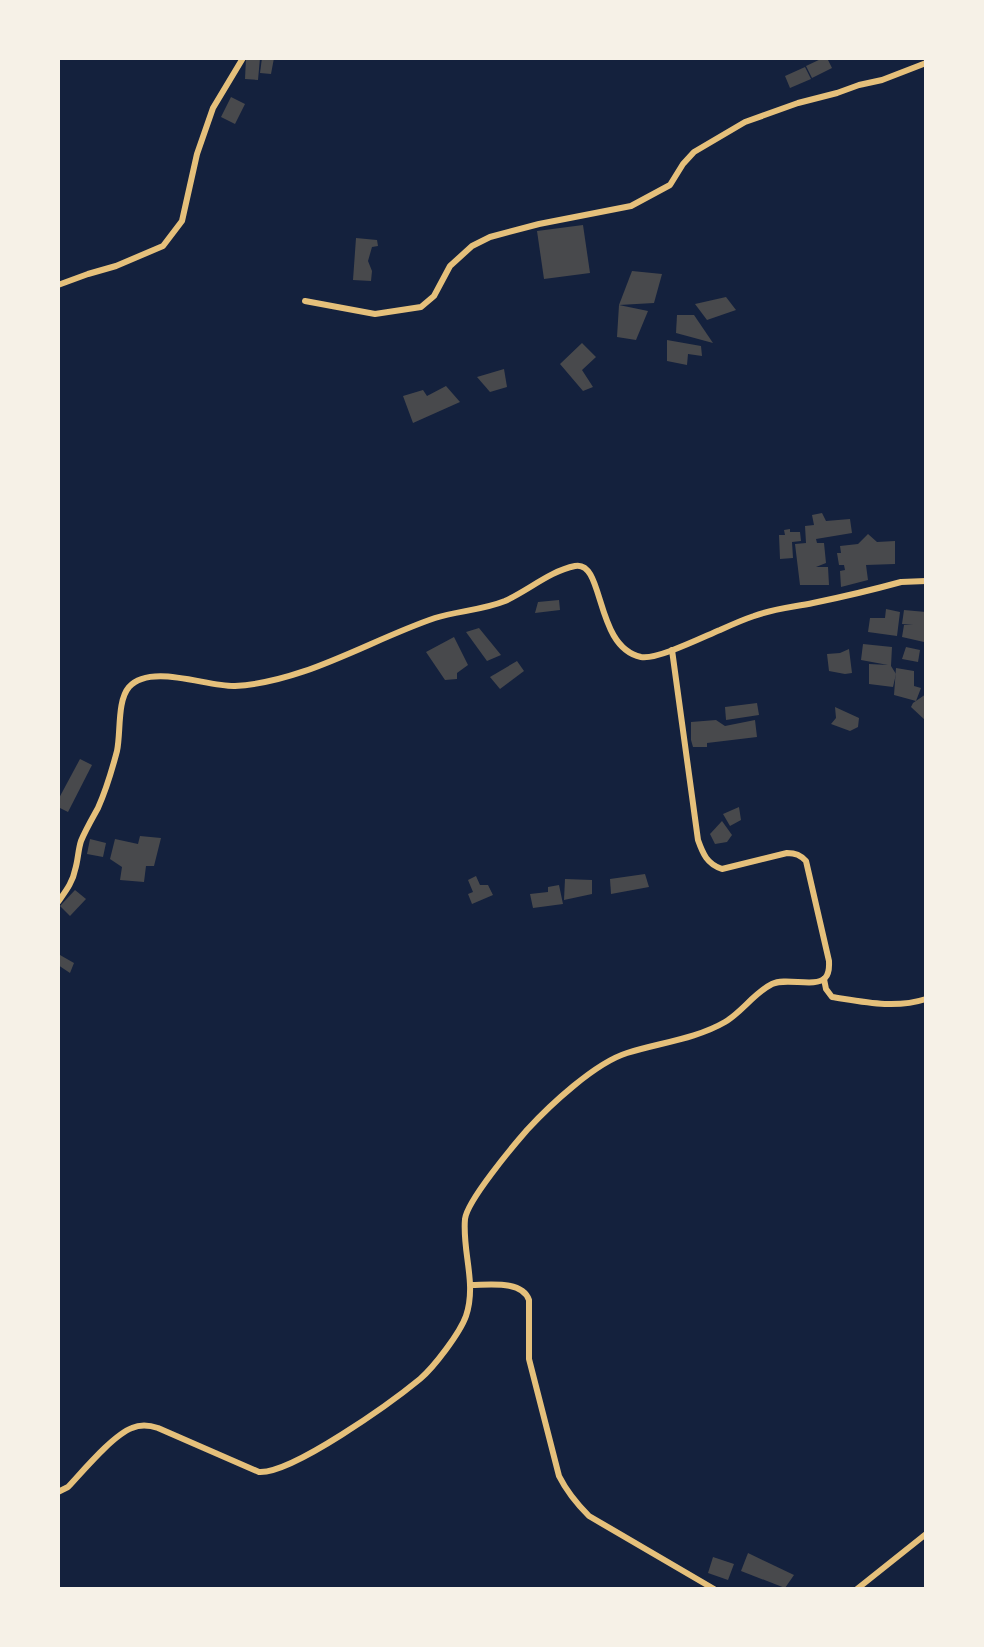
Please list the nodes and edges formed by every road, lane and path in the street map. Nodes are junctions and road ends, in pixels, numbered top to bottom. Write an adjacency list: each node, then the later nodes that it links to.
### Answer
1 (243, 58): 3 (street)
2 (926, 63): 4 (street)
3 (58, 285)
4 (305, 301)
5 (926, 581): 6 (street)
6 (672, 650): 7 (street); 8 (street)
7 (58, 902)
8 (824, 979): 9 (street); 10 (street)
9 (926, 999)
10 (471, 1285): 11 (street); 13 (street)
11 (58, 1492)
12 (926, 1534): 14 (street)
13 (714, 1589)
14 (857, 1589)

